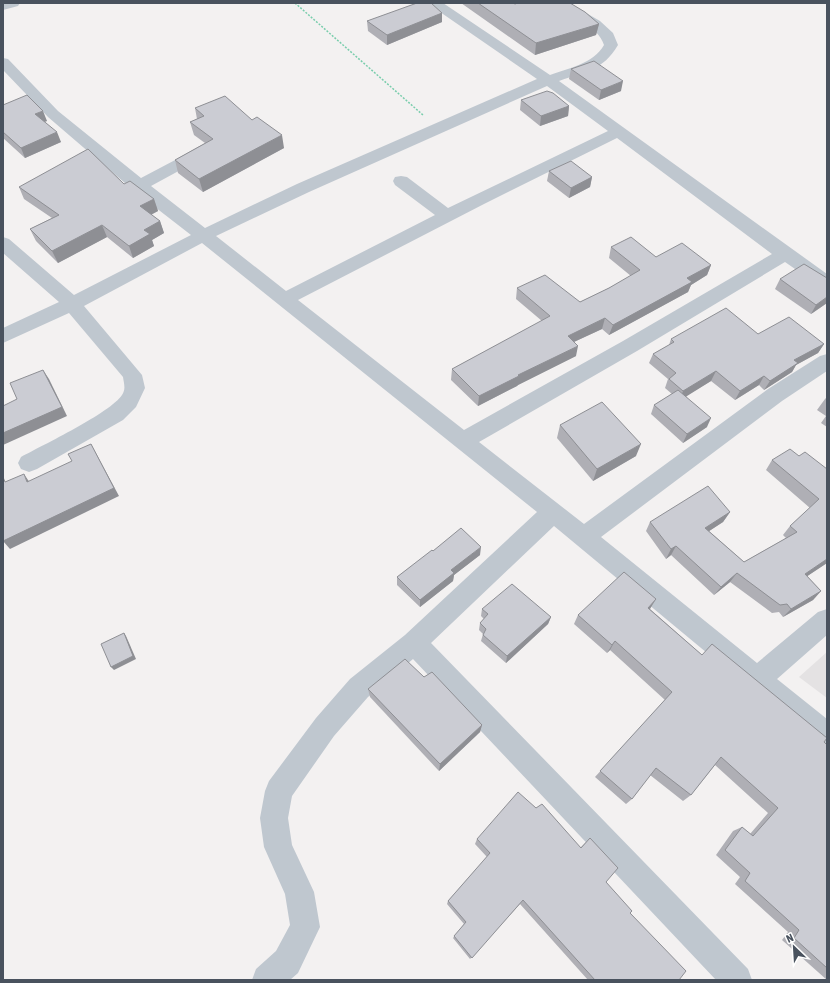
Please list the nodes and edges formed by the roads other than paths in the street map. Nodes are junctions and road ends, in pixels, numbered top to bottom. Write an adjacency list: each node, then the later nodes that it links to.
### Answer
1 (13, 3): 4 (street)
2 (434, 3): 6 (street)
3 (560, 3): 6 (street)
4 (3, 6)
5 (3, 62): 10 (street)
6 (548, 80): 7 (street); 12 (street)
7 (618, 132): 11 (street); 14 (street)
8 (202, 152): 10 (street)
9 (400, 181): 11 (street)
10 (139, 186): 12 (street)
11 (447, 216): 16 (street)
12 (202, 236): 16 (street); 17 (street)
13 (3, 243): 17 (street)
14 (785, 254): 15 (street); 20 (street)
15 (827, 283)
16 (283, 300): 20 (street)
17 (72, 304): 18 (street); 21 (street)
18 (3, 336)
19 (827, 361): 23 (street)
20 (463, 441): 22 (street)
21 (29, 463)
22 (553, 512): 23 (street); 25 (street)
23 (584, 537): 26 (street)
24 (827, 620): 26 (street)
25 (414, 643): 28 (street); 29 (street)
26 (758, 679): 27 (street)
27 (827, 736)
28 (268, 980)
29 (737, 980)

